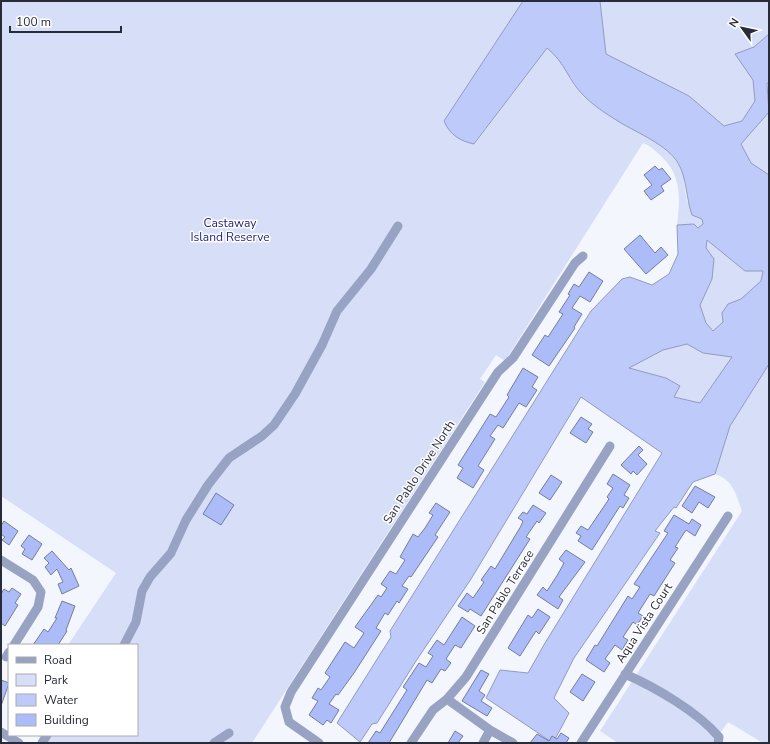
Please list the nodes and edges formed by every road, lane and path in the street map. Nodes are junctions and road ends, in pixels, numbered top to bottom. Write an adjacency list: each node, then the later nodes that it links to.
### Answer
1 (398, 226): 7 (street)
2 (583, 256): 15 (street, San Pablo Drive North)
3 (610, 446): 9 (street, San Pablo Terrace)
4 (728, 516): 8 (street, Aqua Vista Court)
5 (1, 560): 6 (street)
6 (15, 644)
7 (125, 644)
8 (625, 674): 19 (street, Aqua Vista Court); 20 (street)
9 (447, 699): 10 (street); 16 (street, San Pablo Terrace)
10 (490, 730): 17 (street); 18 (street)
11 (1, 732): 13 (street)
12 (229, 733): 14 (street)
13 (19, 743)
14 (214, 743)
15 (319, 743)
16 (411, 743)
17 (483, 743)
18 (513, 743)
19 (581, 743)
20 (718, 743)

